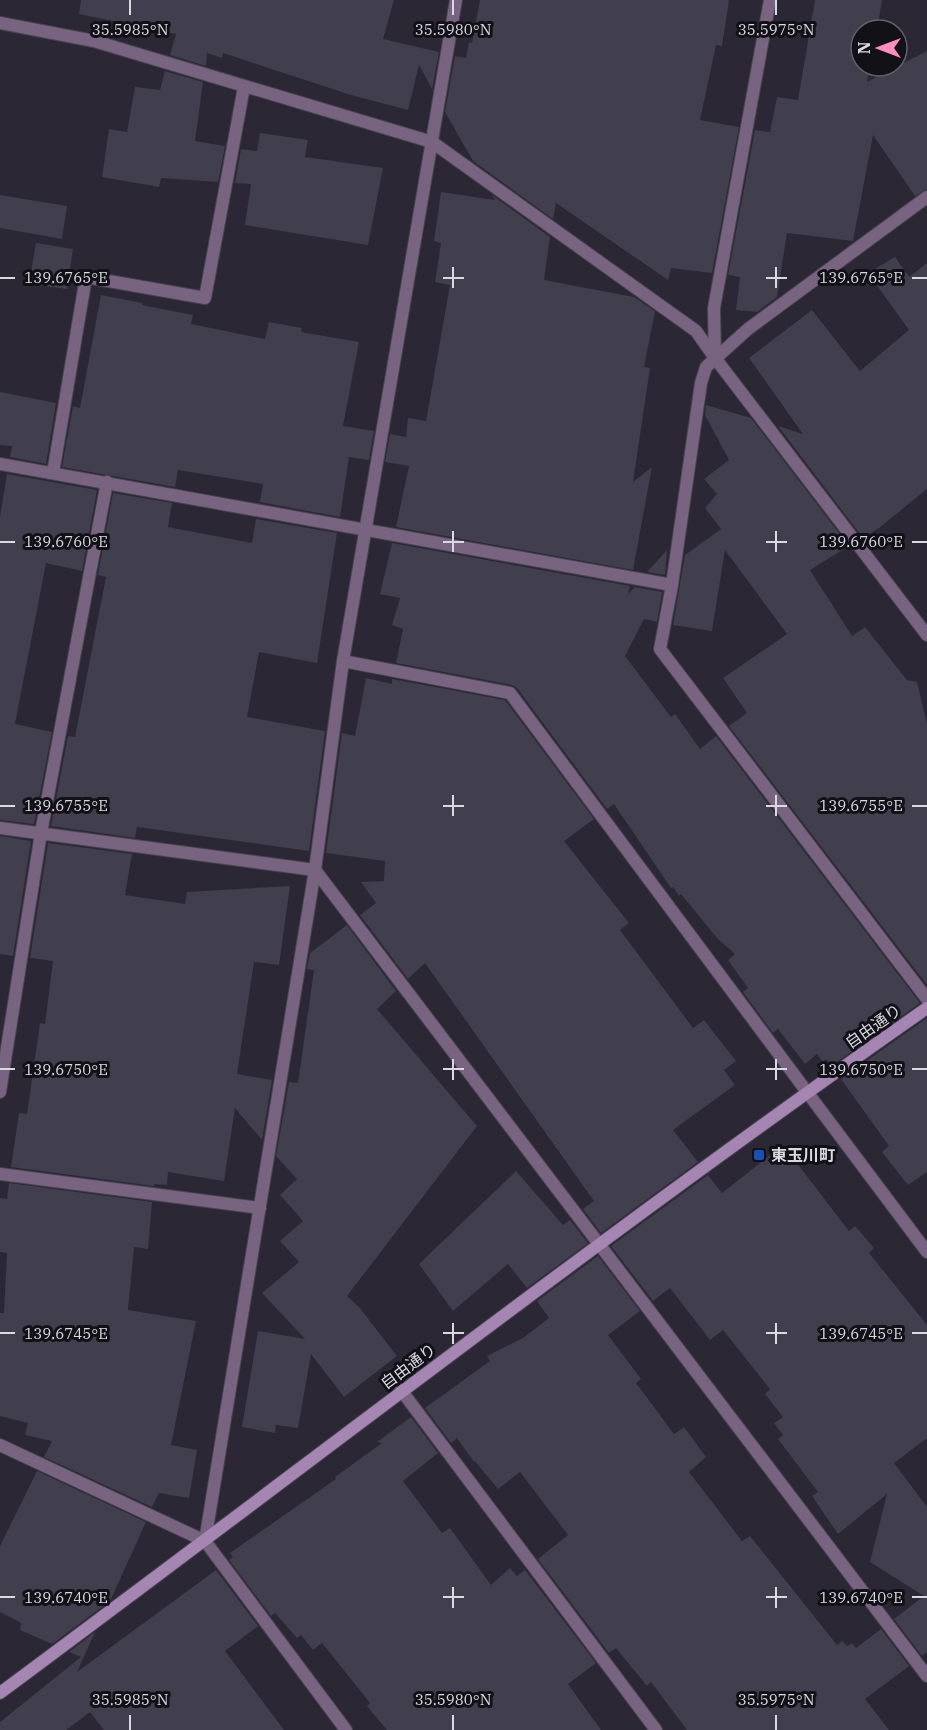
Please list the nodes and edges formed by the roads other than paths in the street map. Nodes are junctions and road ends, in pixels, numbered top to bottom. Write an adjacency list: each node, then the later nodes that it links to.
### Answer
1 (456, 0): 5 (street)
2 (770, 0): 7 (street)
3 (0, 23): 4 (street)
4 (244, 87): 5 (street); 9 (street)
5 (432, 142): 7 (street); 11 (street)
6 (927, 197): 7 (street)
7 (715, 358): 12 (street); 13 (street)
8 (0, 464): 9 (street)
9 (53, 473): 10 (street)
10 (107, 482): 11 (street); 16 (street)
11 (365, 531): 12 (street); 14 (street)
12 (672, 585): 18 (street)
13 (927, 635)
14 (342, 661): 17 (street); 22 (street)
15 (0, 828): 16 (street)
16 (41, 833): 17 (street); 20 (street)
17 (315, 870): 24 (street); 25 (street)
18 (927, 999)
19 (927, 1008): 22 (street, 自由通り)
20 (1, 1076): 21 (street)
21 (0, 1092)
22 (807, 1092): 25 (street, 自由通り); 26 (street)
23 (0, 1174): 24 (street)
24 (260, 1208): 29 (street)
25 (599, 1245): 27 (street, 自由通り); 30 (street)
26 (927, 1252)
27 (401, 1390): 29 (street, 自由通り); 33 (street)
28 (0, 1445): 29 (street)
29 (206, 1541): 31 (street, 自由通り); 32 (street)
30 (927, 1677)
31 (0, 1693)
32 (346, 1730)
33 (656, 1730)

